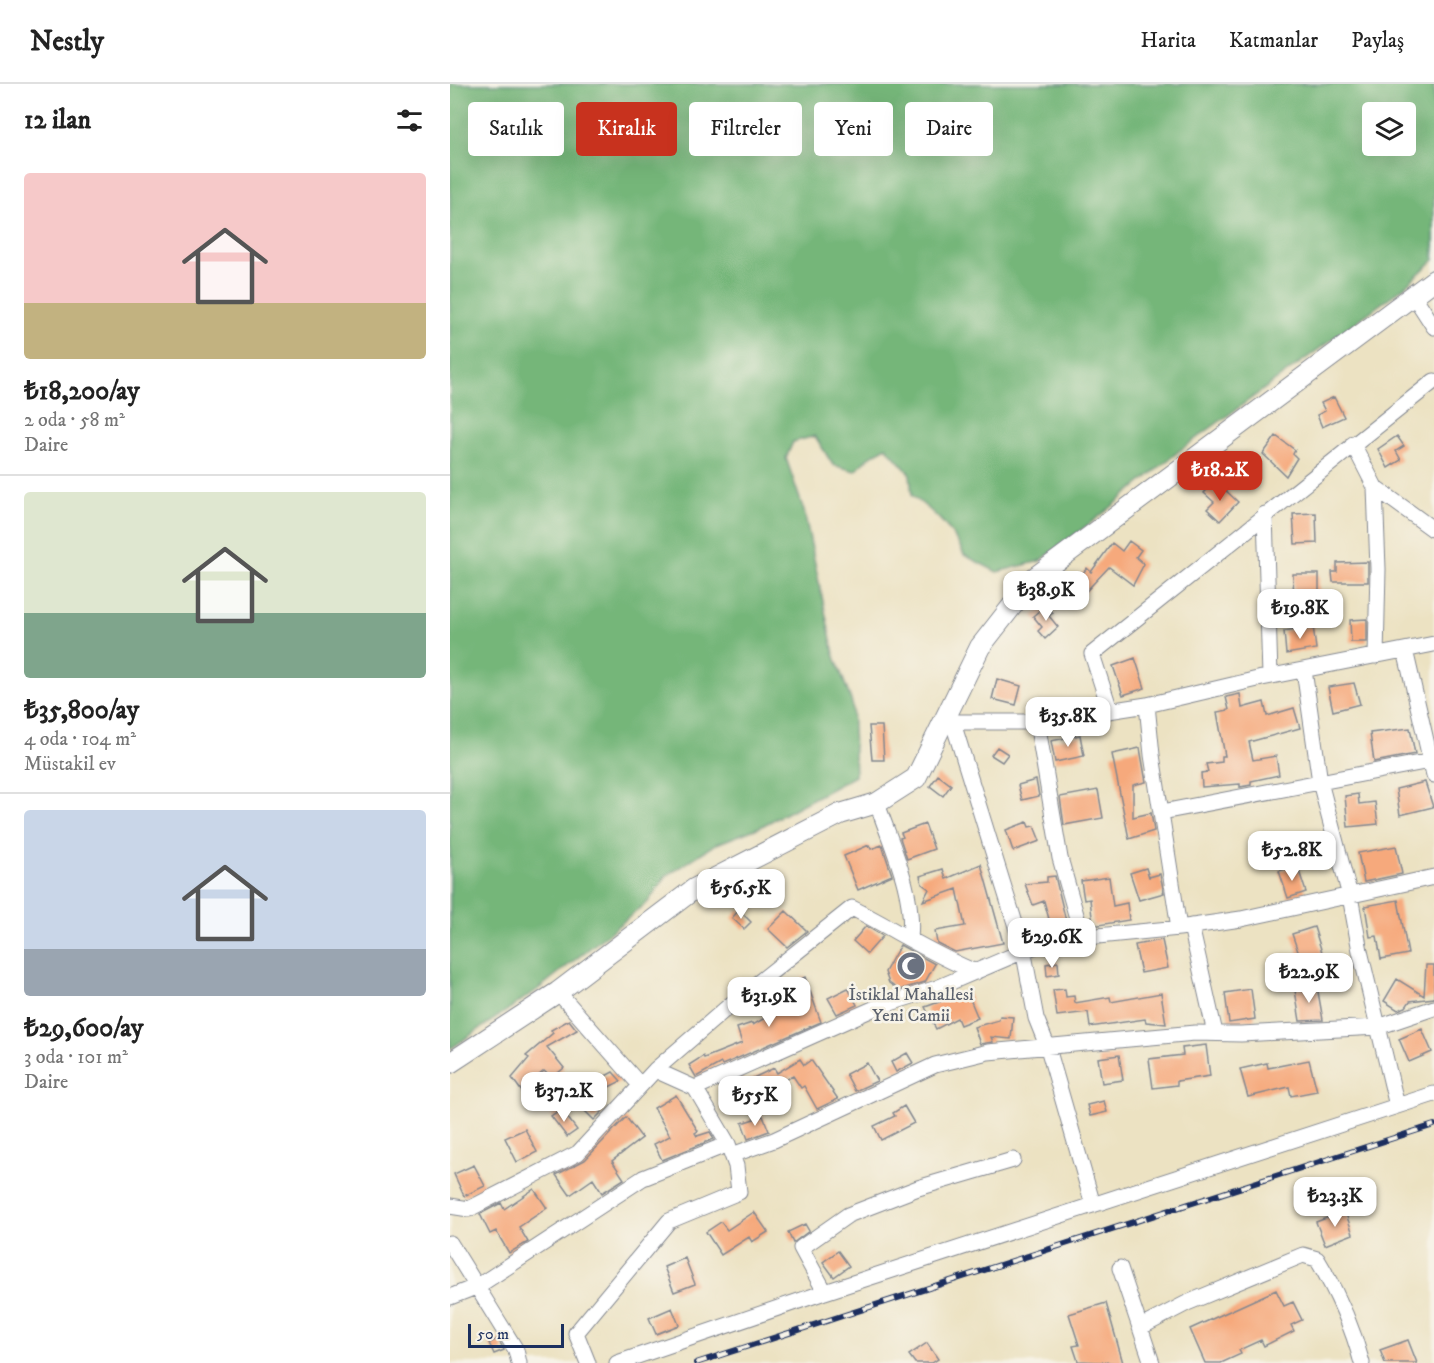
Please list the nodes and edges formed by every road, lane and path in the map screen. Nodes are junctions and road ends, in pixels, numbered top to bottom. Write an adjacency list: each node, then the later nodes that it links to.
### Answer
1 (1434, 280): 2 (street)
2 (1414, 296): 3 (street); 16 (street)
3 (1434, 327)
4 (1434, 381): 5 (street)
5 (1353, 444): 6 (street); 7 (street)
6 (1376, 487): 8 (street); 11 (street)
7 (1265, 514): 13 (street); 15 (street)
8 (1434, 530)
9 (1434, 644): 10 (street)
10 (1405, 650): 11 (street); 18 (street)
11 (1376, 656): 12 (street)
12 (1304, 670): 13 (street); 19 (street)
13 (1270, 676): 14 (street)
14 (1147, 705): 15 (street); 21 (street)
15 (1110, 710): 17 (street)
16 (951, 716): 17 (street); 20 (street); 27 (street)
17 (1037, 722): 25 (street)
18 (1432, 768): 19 (street)
19 (1320, 782): 21 (street); 23 (street)
20 (877, 803): 26 (street); 29 (street)
21 (1162, 812): 24 (street)
22 (1434, 877): 23 (street)
23 (1350, 896): 24 (street); 31 (street)
24 (1185, 927): 25 (street); 32 (street)
25 (1082, 936): 27 (street)
26 (910, 938): 28 (street); 35 (street)
27 (1023, 949): 28 (street); 33 (street)
28 (976, 972): 37 (street)
29 (558, 992): 34 (street); 36 (street)
30 (1434, 1008): 31 (street)
31 (1378, 1028): 32 (street); 39 (street)
32 (1215, 1033): 33 (street)
33 (1048, 1048): 40 (street); 42 (street)
34 (451, 1062)
35 (655, 1070): 36 (street); 37 (street)
36 (640, 1085): 43 (street)
37 (695, 1088): 40 (street)
38 (1434, 1094): 39 (street)
39 (1397, 1106): 42 (street)
40 (730, 1150): 46 (street); 51 (street)
41 (1014, 1160): 47 (street)
42 (1093, 1205): 47 (street)
43 (450, 1206)
44 (450, 1243): 46 (street)
45 (1120, 1268): 49 (street)
46 (478, 1286): 48 (street); 50 (street)
47 (825, 1292): 52 (street)
48 (450, 1297)
49 (1141, 1328): 53 (street); 54 (street)
50 (519, 1363)
51 (588, 1363)
52 (617, 1363)
53 (1152, 1363)
54 (1362, 1363)

